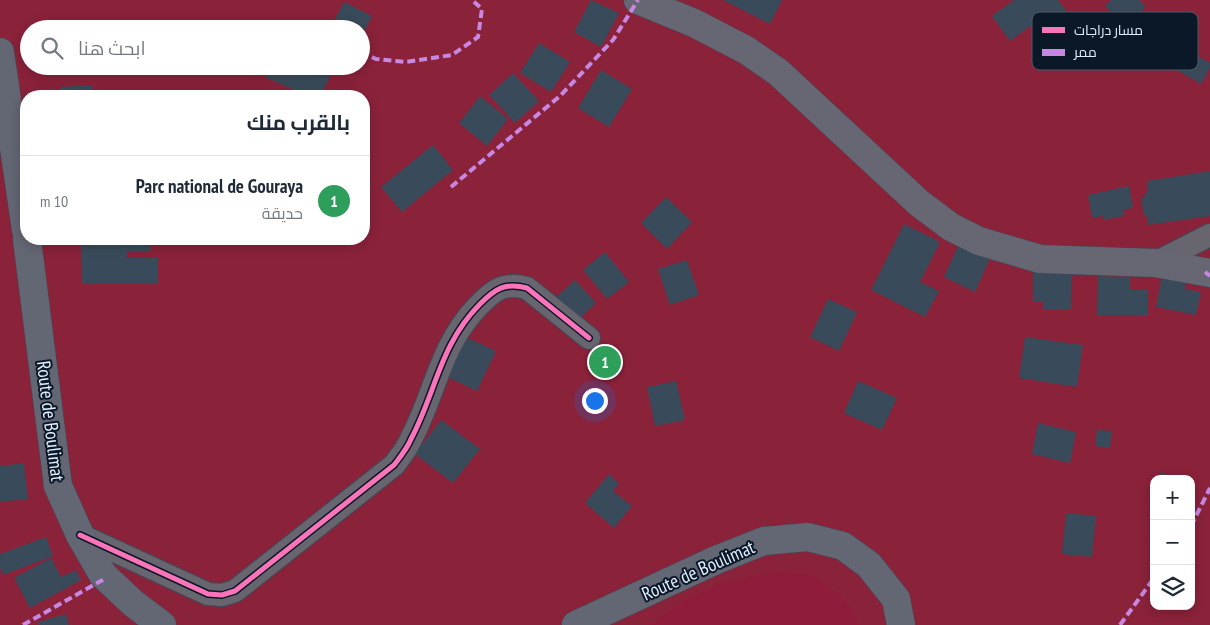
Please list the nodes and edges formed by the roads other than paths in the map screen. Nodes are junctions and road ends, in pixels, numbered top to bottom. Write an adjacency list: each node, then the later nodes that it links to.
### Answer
1 (638, 0): 6 (main road)
2 (0, 52): 3 (main road)
3 (20, 189)
4 (1210, 235): 6 (street)
5 (29, 245): 9 (main road, Route de Boulimat)
6 (1155, 263): 7 (main road)
7 (1210, 273)
8 (589, 338): 9 (street)
9 (80, 535): 10 (main road, Route de Boulimat)
10 (162, 625)
11 (576, 625): 12 (main road, Route de Boulimat)
12 (901, 625)

